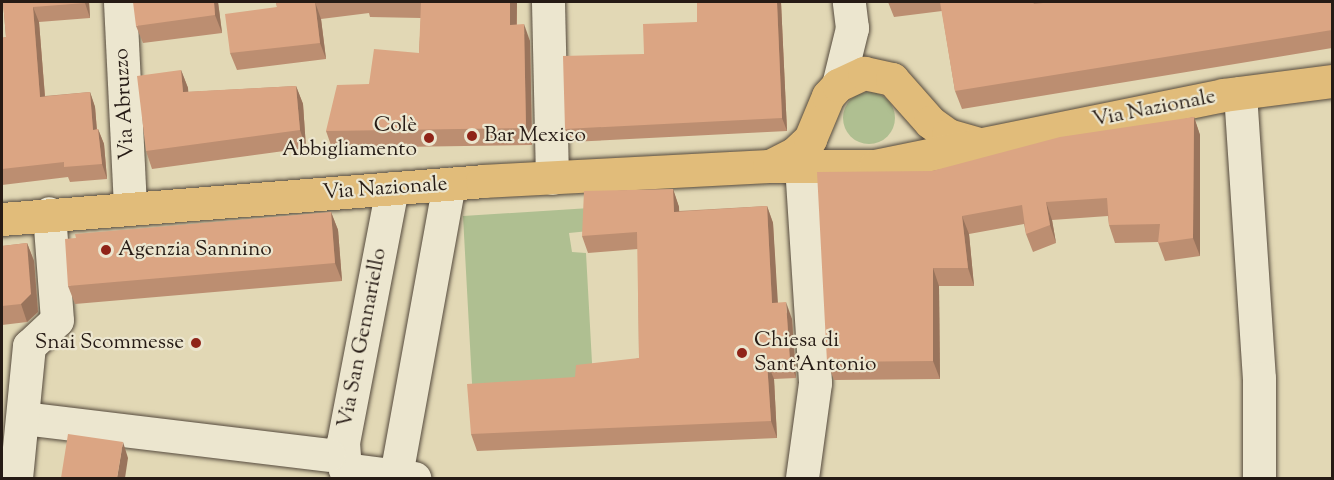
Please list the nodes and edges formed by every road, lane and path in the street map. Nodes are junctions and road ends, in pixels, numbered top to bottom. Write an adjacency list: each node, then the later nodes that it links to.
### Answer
1 (120, 2): 14 (street, Via Abruzzo)
2 (548, 2): 11 (street)
3 (851, 15): 5 (street); 7 (street)
4 (1332, 81): 6 (main road, Via Nazionale)
5 (902, 90): 7 (main road); 8 (main road, Via Nazionale); 9 (main road)
6 (1240, 93): 8 (main road, Via Nazionale); 22 (street)
7 (830, 98): 9 (main road); 10 (main road, Via Nazionale)
8 (976, 143): 9 (main road, Via Nazionale)
9 (874, 164): 10 (main road, Via Nazionale)
10 (785, 166): 11 (main road, Via Nazionale); 21 (street)
11 (552, 178): 12 (main road, Via Nazionale)
12 (449, 184): 13 (main road, Via Nazionale); 19 (street)
13 (392, 189): 14 (main road, Via Nazionale); 18 (street, Via San Gennariello)
14 (130, 207): 15 (main road, Via Nazionale)
15 (49, 213): 16 (main road, Via Nazionale); 17 (street)
16 (2, 219)
17 (24, 418): 18 (street); 20 (street)
18 (334, 461): 19 (street)
19 (405, 477)
20 (16, 478)
21 (802, 478)
22 (1259, 478)

